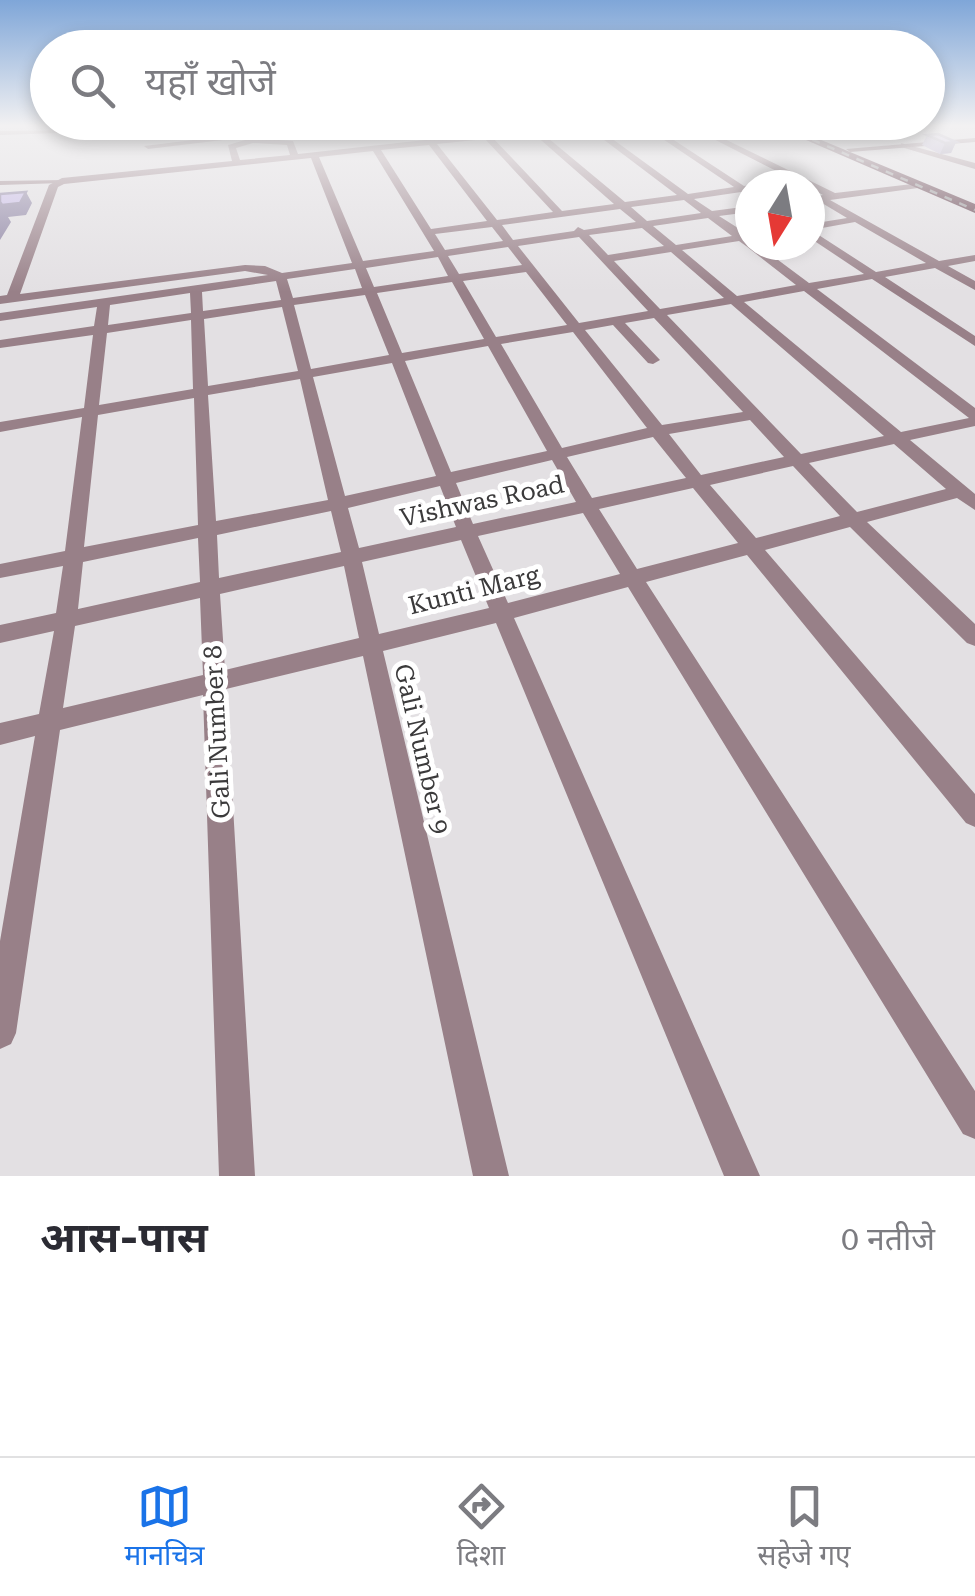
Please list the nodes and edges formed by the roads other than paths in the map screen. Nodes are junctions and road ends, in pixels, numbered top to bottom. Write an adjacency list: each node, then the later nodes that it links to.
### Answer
1 (58, 182): 44 (street)
2 (321, 182): 34 (street)
3 (394, 182): 26 (street)
4 (462, 182): 24 (street)
5 (530, 182): 19 (street)
6 (597, 182): 15 (street)
7 (665, 182): 13 (street)
8 (911, 182): 10 (main road)
9 (931, 182): 14 (main road)
10 (918, 185): 12 (street); 16 (main road)
11 (735, 192): 13 (street)
12 (827, 197): 20 (street)
13 (687, 198): 15 (street); 18 (street)
14 (975, 200)
15 (626, 206): 19 (street); 21 (street)
16 (975, 209)
17 (735, 210): 18 (street)
18 (710, 214): 21 (street); 25 (street)
19 (561, 215): 24 (street)
20 (858, 220): 22 (street); 33 (street)
21 (644, 221): 23 (street); 29 (street)
22 (825, 227)
23 (578, 230): 24 (street); 31 (street)
24 (502, 232): 26 (street); 26 (street); 35 (street)
25 (735, 232)
26 (434, 241): 34 (street); 38 (street)
27 (825, 241): 36 (street)
28 (735, 242): 29 (street)
29 (675, 248): 31 (street); 43 (street)
30 (975, 258): 33 (street)
31 (605, 259): 47 (street)
32 (773, 260): 39 (street)
33 (933, 262): 36 (street); 40 (street)
34 (359, 266): 37 (street); 42 (street)
35 (528, 268): 38 (street); 51 (street)
36 (871, 273): 39 (street); 54 (street)
37 (281, 277): 41 (street); 44 (street); 46 (street, Gali Number 9)
38 (455, 278): 42 (street); 53 (street)
39 (805, 285): 43 (street); 62 (street)
40 (975, 286)
41 (196, 289): 45 (street); 48 (street, Gali Number 8)
42 (370, 290): 46 (street); 56 (street)
43 (732, 298): 47 (street); 65 (street)
44 (6, 300)
45 (104, 300): 49 (street); 52 (street)
46 (287, 302): 48 (street); 58 (street, Gali Number 9)
47 (654, 311): 50 (street); 61 (street)
48 (196, 314): 52 (street); 59 (street, Gali Number 8)
49 (5, 316): 55 (street)
50 (614, 318): 51 (street); 57 (street)
51 (573, 326): 53 (street); 64 (street)
52 (100, 330): 55 (street); 60 (street)
53 (488, 340): 56 (street); 66 (street)
54 (975, 342)
55 (0, 344)
56 (398, 356): 58 (street); 68 (street)
57 (654, 360)
58 (304, 372): 59 (street); 71 (street, Gali Number 9)
59 (199, 391): 60 (street); 75 (street, Gali Number 8)
60 (89, 410): 63 (street); 77 (street)
61 (754, 415): 64 (street); 67 (street)
62 (975, 418): 65 (street, Vishwas Road)
63 (0, 427)
64 (657, 432): 66 (street); 69 (street)
65 (896, 438): 67 (street, Vishwas Road); 70 (street)
66 (561, 456): 68 (street); 72 (street)
67 (796, 459): 69 (street, Vishwas Road); 73 (street)
68 (446, 477): 71 (street); 74 (street)
69 (696, 480): 72 (street, Vishwas Road); 76 (street)
70 (968, 498): 73 (street, Kunti Marg)
71 (338, 504): 75 (street); 78 (street, Gali Number 9)
72 (586, 504): 74 (street, Vishwas Road); 80 (street)
73 (853, 519): 76 (street, Kunti Marg); 85 (street)
74 (466, 529): 78 (street, Vishwas Road); 82 (street)
75 (207, 530): 77 (street); 81 (street, Gali Number 8)
76 (750, 546): 80 (street, Kunti Marg); 90 (street)
77 (73, 554): 79 (street); 83 (street)
78 (351, 555): 81 (street, Vishwas Road); 86 (street, Gali Number 9)
79 (0, 571)
80 (635, 576): 82 (street, Kunti Marg); 92 (street)
81 (210, 586): 83 (street, Vishwas Road); 87 (street, Gali Number 8)
82 (502, 613): 86 (street, Kunti Marg); 95 (street)
83 (66, 619): 84 (street, Vishwas Road); 88 (street)
84 (0, 634)
85 (975, 638)
86 (370, 642): 87 (street, Kunti Marg); 94 (street, Gali Number 9)
87 (215, 684): 88 (street, Kunti Marg); 93 (street, Gali Number 8)
88 (50, 720): 89 (street, Kunti Marg); 91 (street)
89 (0, 734)
90 (975, 814)
91 (0, 1033)
92 (975, 1122)
93 (237, 1176)
94 (491, 1176)
95 (742, 1176)

